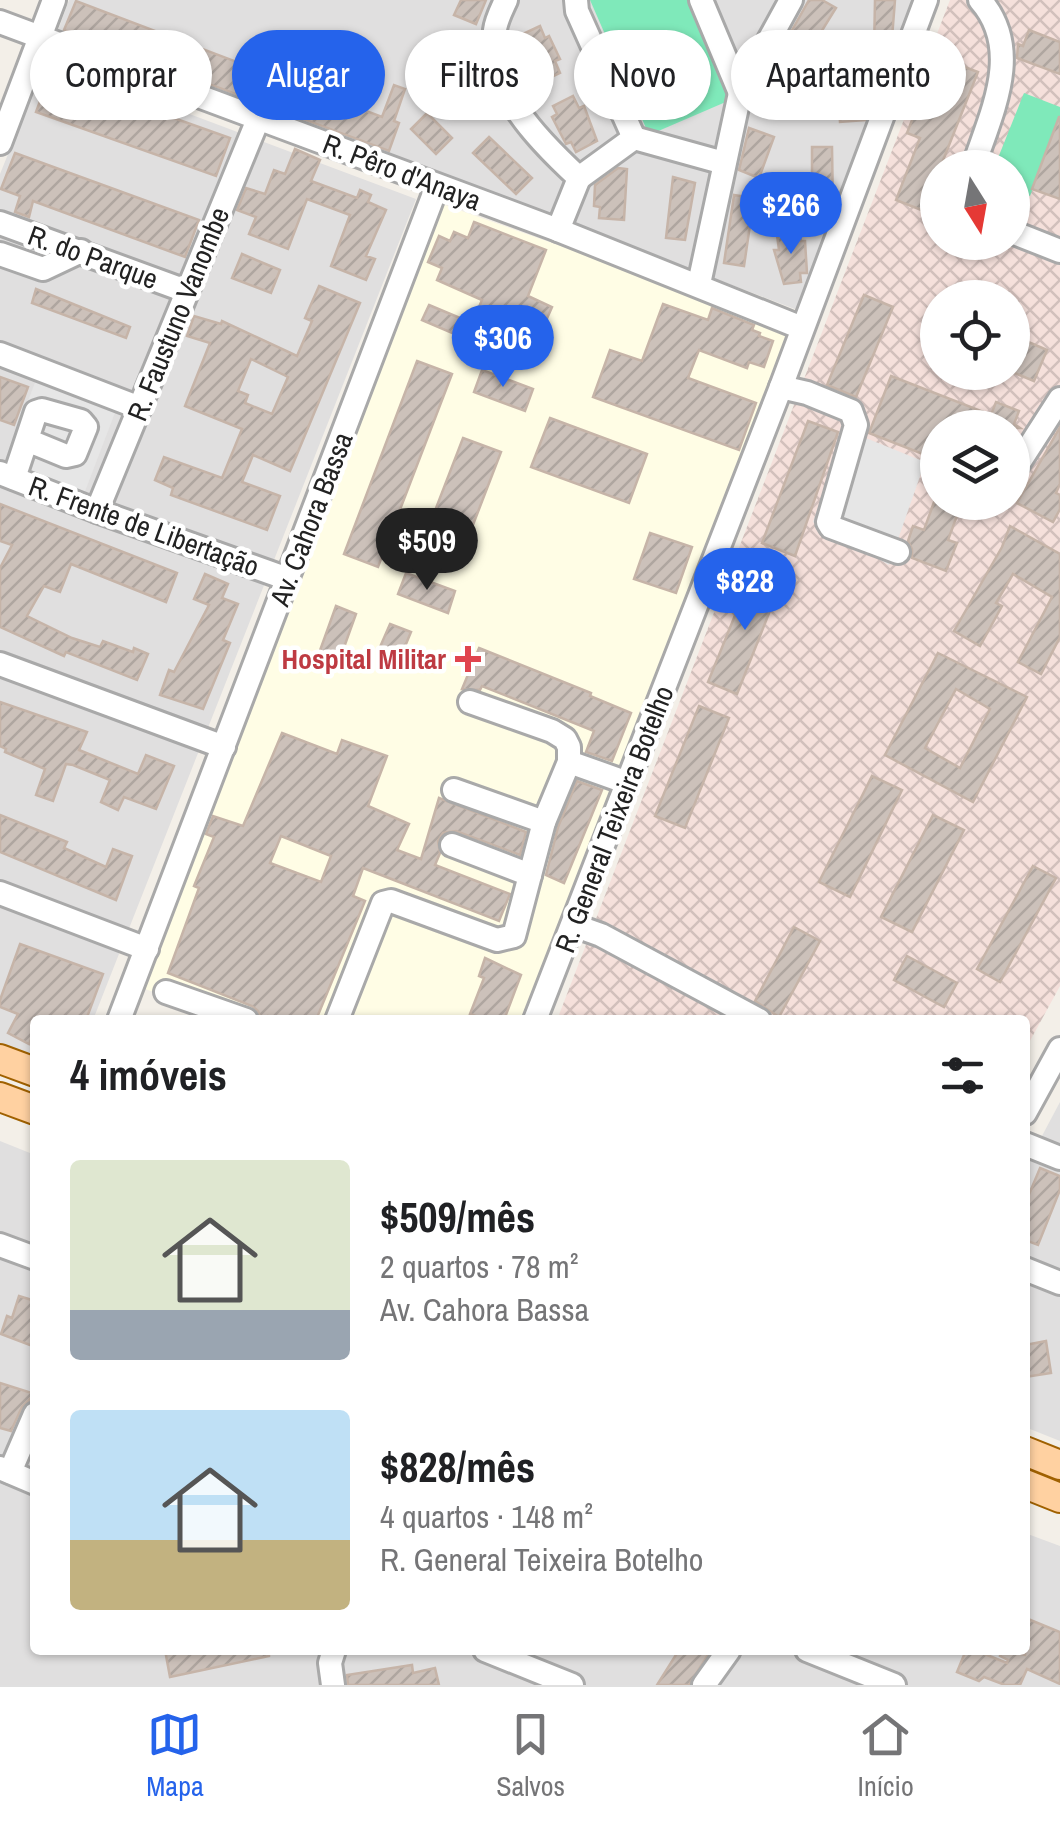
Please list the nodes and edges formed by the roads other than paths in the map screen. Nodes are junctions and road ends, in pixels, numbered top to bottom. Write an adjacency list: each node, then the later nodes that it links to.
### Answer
1 (54, 0): 9 (street)
2 (506, 0): 21 (street)
3 (576, 0): 17 (street)
4 (701, 0): 13 (street)
5 (791, 0): 10 (street)
6 (926, 0): 31 (street, R. General Teixeira Botelho)
7 (980, 0): 19 (street)
8 (0, 22): 11 (street, R. Pêro d'Anaya)
9 (42, 30)
10 (775, 30)
11 (30, 32)
12 (30, 62): 18 (street)
13 (731, 72)
14 (258, 120): 30 (street, R. Faustuno Vanombe)
15 (267, 120): 22 (street, R. Pêro d'Anaya)
16 (734, 120): 20 (street)
17 (634, 138): 20 (street); 21 (street)
18 (0, 142)
19 (979, 150)
20 (724, 163): 29 (street)
21 (579, 178): 24 (street)
22 (437, 186): 24 (street, R. Pêro d'Anaya); 41 (street, Av. Cahora Bassa)
23 (0, 223): 26 (street, R. do Parque)
24 (558, 230): 29 (street, R. Pêro d'Anaya)
25 (1030, 240): 27 (street)
26 (81, 251): 28 (street); 30 (street, R. do Parque)
27 (1060, 252)
28 (0, 254)
29 (698, 284): 31 (street, R. Pêro d'Anaya)
30 (186, 292): 35 (street, R. Faustuno Vanombe)
31 (802, 328): 33 (street, R. General Teixeira Botelho)
32 (0, 354): 35 (street)
33 (781, 387): 40 (street); 46 (street, R. General Teixeira Botelho)
34 (1060, 399): 37 (street)
35 (140, 408): 39 (street, R. Faustuno Vanombe)
36 (27, 440): 38 (street)
37 (1030, 446)
38 (7, 476): 39 (street, R. Frente de Libertação)
39 (97, 511): 41 (street, R. Frente de Libertação)
40 (898, 552)
41 (288, 579): 44 (street, Av. Cahora Bassa)
42 (0, 664): 44 (street)
43 (470, 702): 45 (street)
44 (224, 747): 53 (street, Av. Cahora Bassa)
45 (570, 762): 46 (street); 48 (street)
46 (628, 784): 52 (street, R. General Teixeira Botelho)
47 (454, 790): 48 (street)
48 (544, 822): 50 (street)
49 (452, 845): 50 (street)
50 (530, 875): 57 (street)
51 (0, 893): 53 (street)
52 (573, 926): 58 (street, R. General Teixeira Botelho); 59 (street)
53 (147, 949): 55 (street, Av. Cahora Bassa)
54 (166, 992): 56 (street)
55 (121, 1015)
56 (232, 1015)
57 (339, 1015)
58 (537, 1015)
59 (750, 1015)
60 (1060, 1049): 64 (street)
61 (0, 1059): 62 (main road)
62 (30, 1070)
63 (0, 1096): 65 (main road)
64 (1030, 1104)
65 (30, 1108)
66 (1030, 1146): 67 (street)
67 (1060, 1158)
68 (0, 1245): 69 (street)
69 (30, 1256)
70 (1030, 1271): 71 (street)
71 (1060, 1283)
72 (30, 1423): 75 (street)
73 (1030, 1453): 74 (main road)
74 (1060, 1465)
75 (5, 1470): 76 (street)
76 (30, 1481)
77 (1030, 1486): 78 (main road)
78 (1060, 1498)
79 (333, 1655): 83 (street)
80 (497, 1655): 84 (street)
81 (725, 1655): 85 (street)
82 (819, 1655): 86 (street)
83 (333, 1685)
84 (572, 1685)
85 (704, 1685)
86 (894, 1685)

